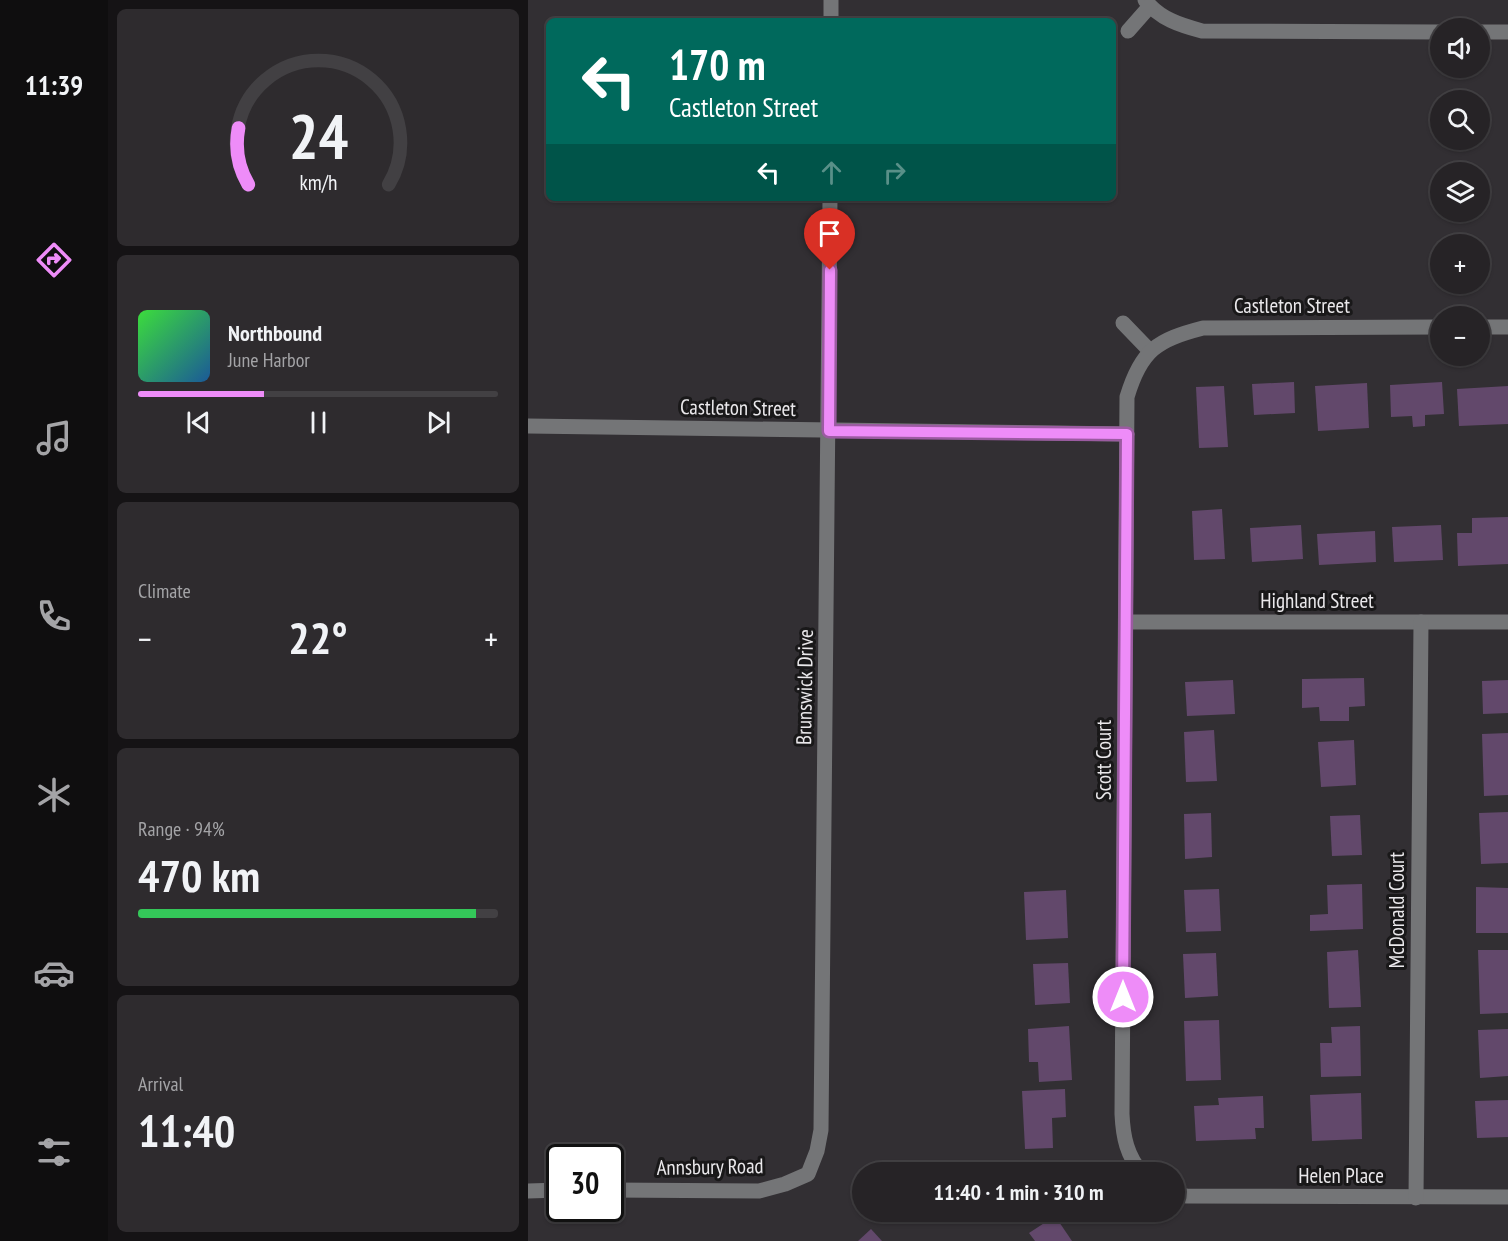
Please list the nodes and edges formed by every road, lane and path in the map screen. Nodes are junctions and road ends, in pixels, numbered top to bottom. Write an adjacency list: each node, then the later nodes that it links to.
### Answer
1 (831, 0): 3 (street)
2 (1147, 3): 4 (street); 5 (street)
3 (831, 18)
4 (1128, 31)
5 (1430, 32)
6 (1490, 32): 7 (street)
7 (1508, 32)
8 (830, 201): 15 (street, Brunswick Drive)
9 (1123, 323): 13 (street)
10 (1430, 327): 13 (street, Castleton Street)
11 (1490, 327): 12 (street)
12 (1508, 327)
13 (1150, 351): 16 (street, Scott Court)
14 (528, 426): 15 (street, Castleton Street)
15 (829, 431): 16 (street, Castleton Street); 21 (street, Brunswick Drive)
16 (1127, 434): 17 (street, Scott Court)
17 (1125, 622): 18 (street, Highland Street); 20 (street, Scott Court)
18 (1420, 622): 19 (street, Highland Street); 27 (street, McDonald Court)
19 (1508, 622)
20 (1134, 1162)
21 (808, 1174): 23 (street, Annsbury Road)
22 (546, 1190): 24 (street)
23 (624, 1190)
24 (528, 1191)
25 (1185, 1195): 27 (street, Helen Place)
26 (1508, 1197): 27 (street, Helen Place)
27 (1416, 1198)

